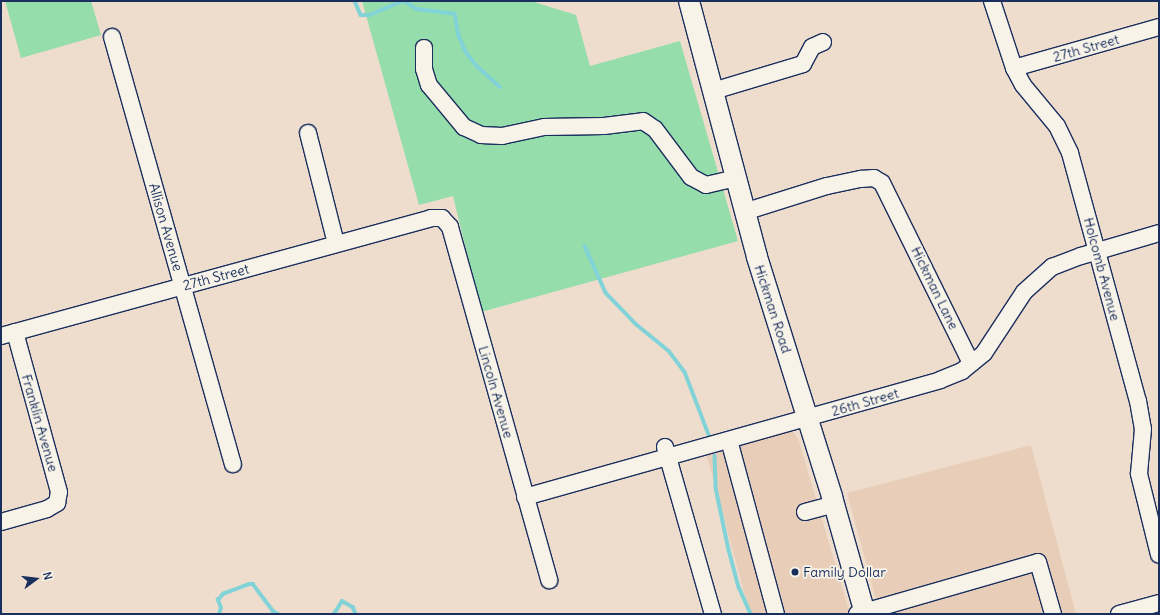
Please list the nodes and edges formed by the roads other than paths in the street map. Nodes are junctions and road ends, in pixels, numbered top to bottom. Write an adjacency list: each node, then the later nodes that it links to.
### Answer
1 (689, 1): 8 (main road, Hickman Road)
2 (992, 1): 7 (street, Holcomb Avenue)
3 (1159, 27): 7 (street, 27th Street)
4 (112, 36): 16 (street, Allison Avenue)
5 (823, 42): 8 (street)
6 (424, 48): 10 (street)
7 (1014, 68): 15 (street, Holcomb Avenue)
8 (713, 91): 10 (main road, Hickman Road)
9 (308, 133): 14 (street)
10 (736, 178): 11 (main road, Hickman Road)
11 (744, 212): 18 (street, Hickman Lane); 19 (main road, Hickman Road)
12 (431, 218): 14 (street, 27th Street); 23 (street, Lincoln Avenue)
13 (1159, 234): 15 (street, 26th Street)
14 (336, 244): 16 (street, 27th Street)
15 (1097, 251): 18 (street, 26th Street); 27 (street, Holcomb Avenue)
16 (183, 286): 17 (street, 27th Street); 22 (street, Allison Avenue)
17 (5, 332): 26 (street, Franklin Avenue)
18 (971, 363): 19 (street, 26th Street)
19 (808, 418): 20 (street, 26th Street); 24 (main road, Hickman Road)
20 (729, 440): 21 (street, 26th Street); 33 (street)
21 (667, 452): 23 (street, 26th Street); 32 (street)
22 (233, 464)
23 (525, 497): 28 (street, Lincoln Avenue)
24 (834, 504): 25 (street); 30 (main road, Hickman Road)
25 (805, 512)
26 (1, 522)
27 (1159, 555)
28 (548, 580)
29 (1159, 603): 31 (street)
30 (862, 613): 34 (street)
31 (1127, 613)
32 (713, 614)
33 (776, 614)
34 (1053, 614)

